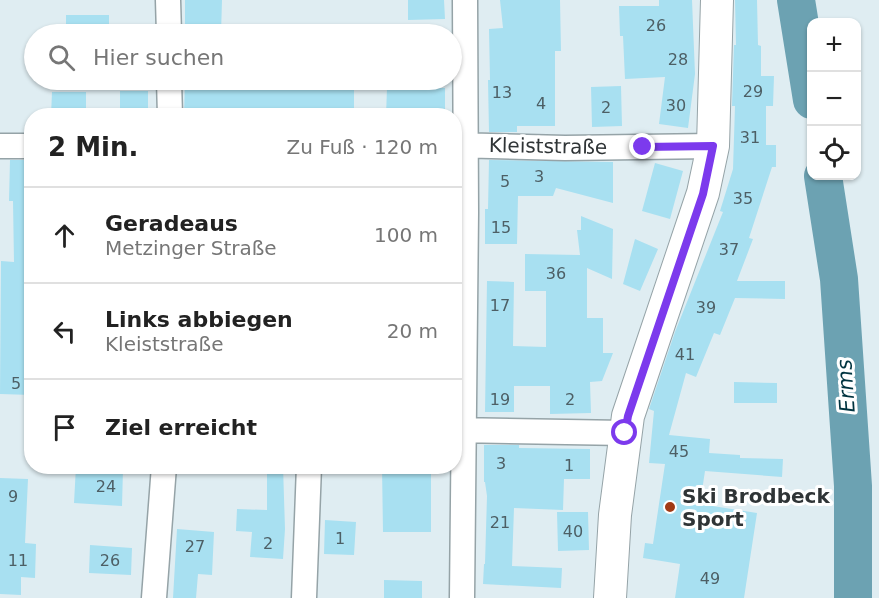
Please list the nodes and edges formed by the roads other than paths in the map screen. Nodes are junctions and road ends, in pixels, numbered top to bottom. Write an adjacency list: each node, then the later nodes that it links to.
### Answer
1 (168, 0): 4 (street)
2 (465, 0): 5 (street)
3 (717, 0): 13 (street)
4 (169, 24)
5 (462, 87)
6 (170, 90): 8 (street)
7 (462, 90): 9 (street)
8 (170, 108)
9 (461, 108)
10 (462, 145): 13 (street, Kleiststraße)
11 (0, 146): 12 (street)
12 (24, 146)
13 (713, 146): 15 (street)
14 (462, 430): 15 (street)
15 (625, 433): 22 (street)
16 (163, 474): 19 (street)
17 (309, 474): 20 (street)
18 (460, 474): 21 (street)
19 (154, 598)
20 (304, 598)
21 (462, 598)
22 (610, 598)

